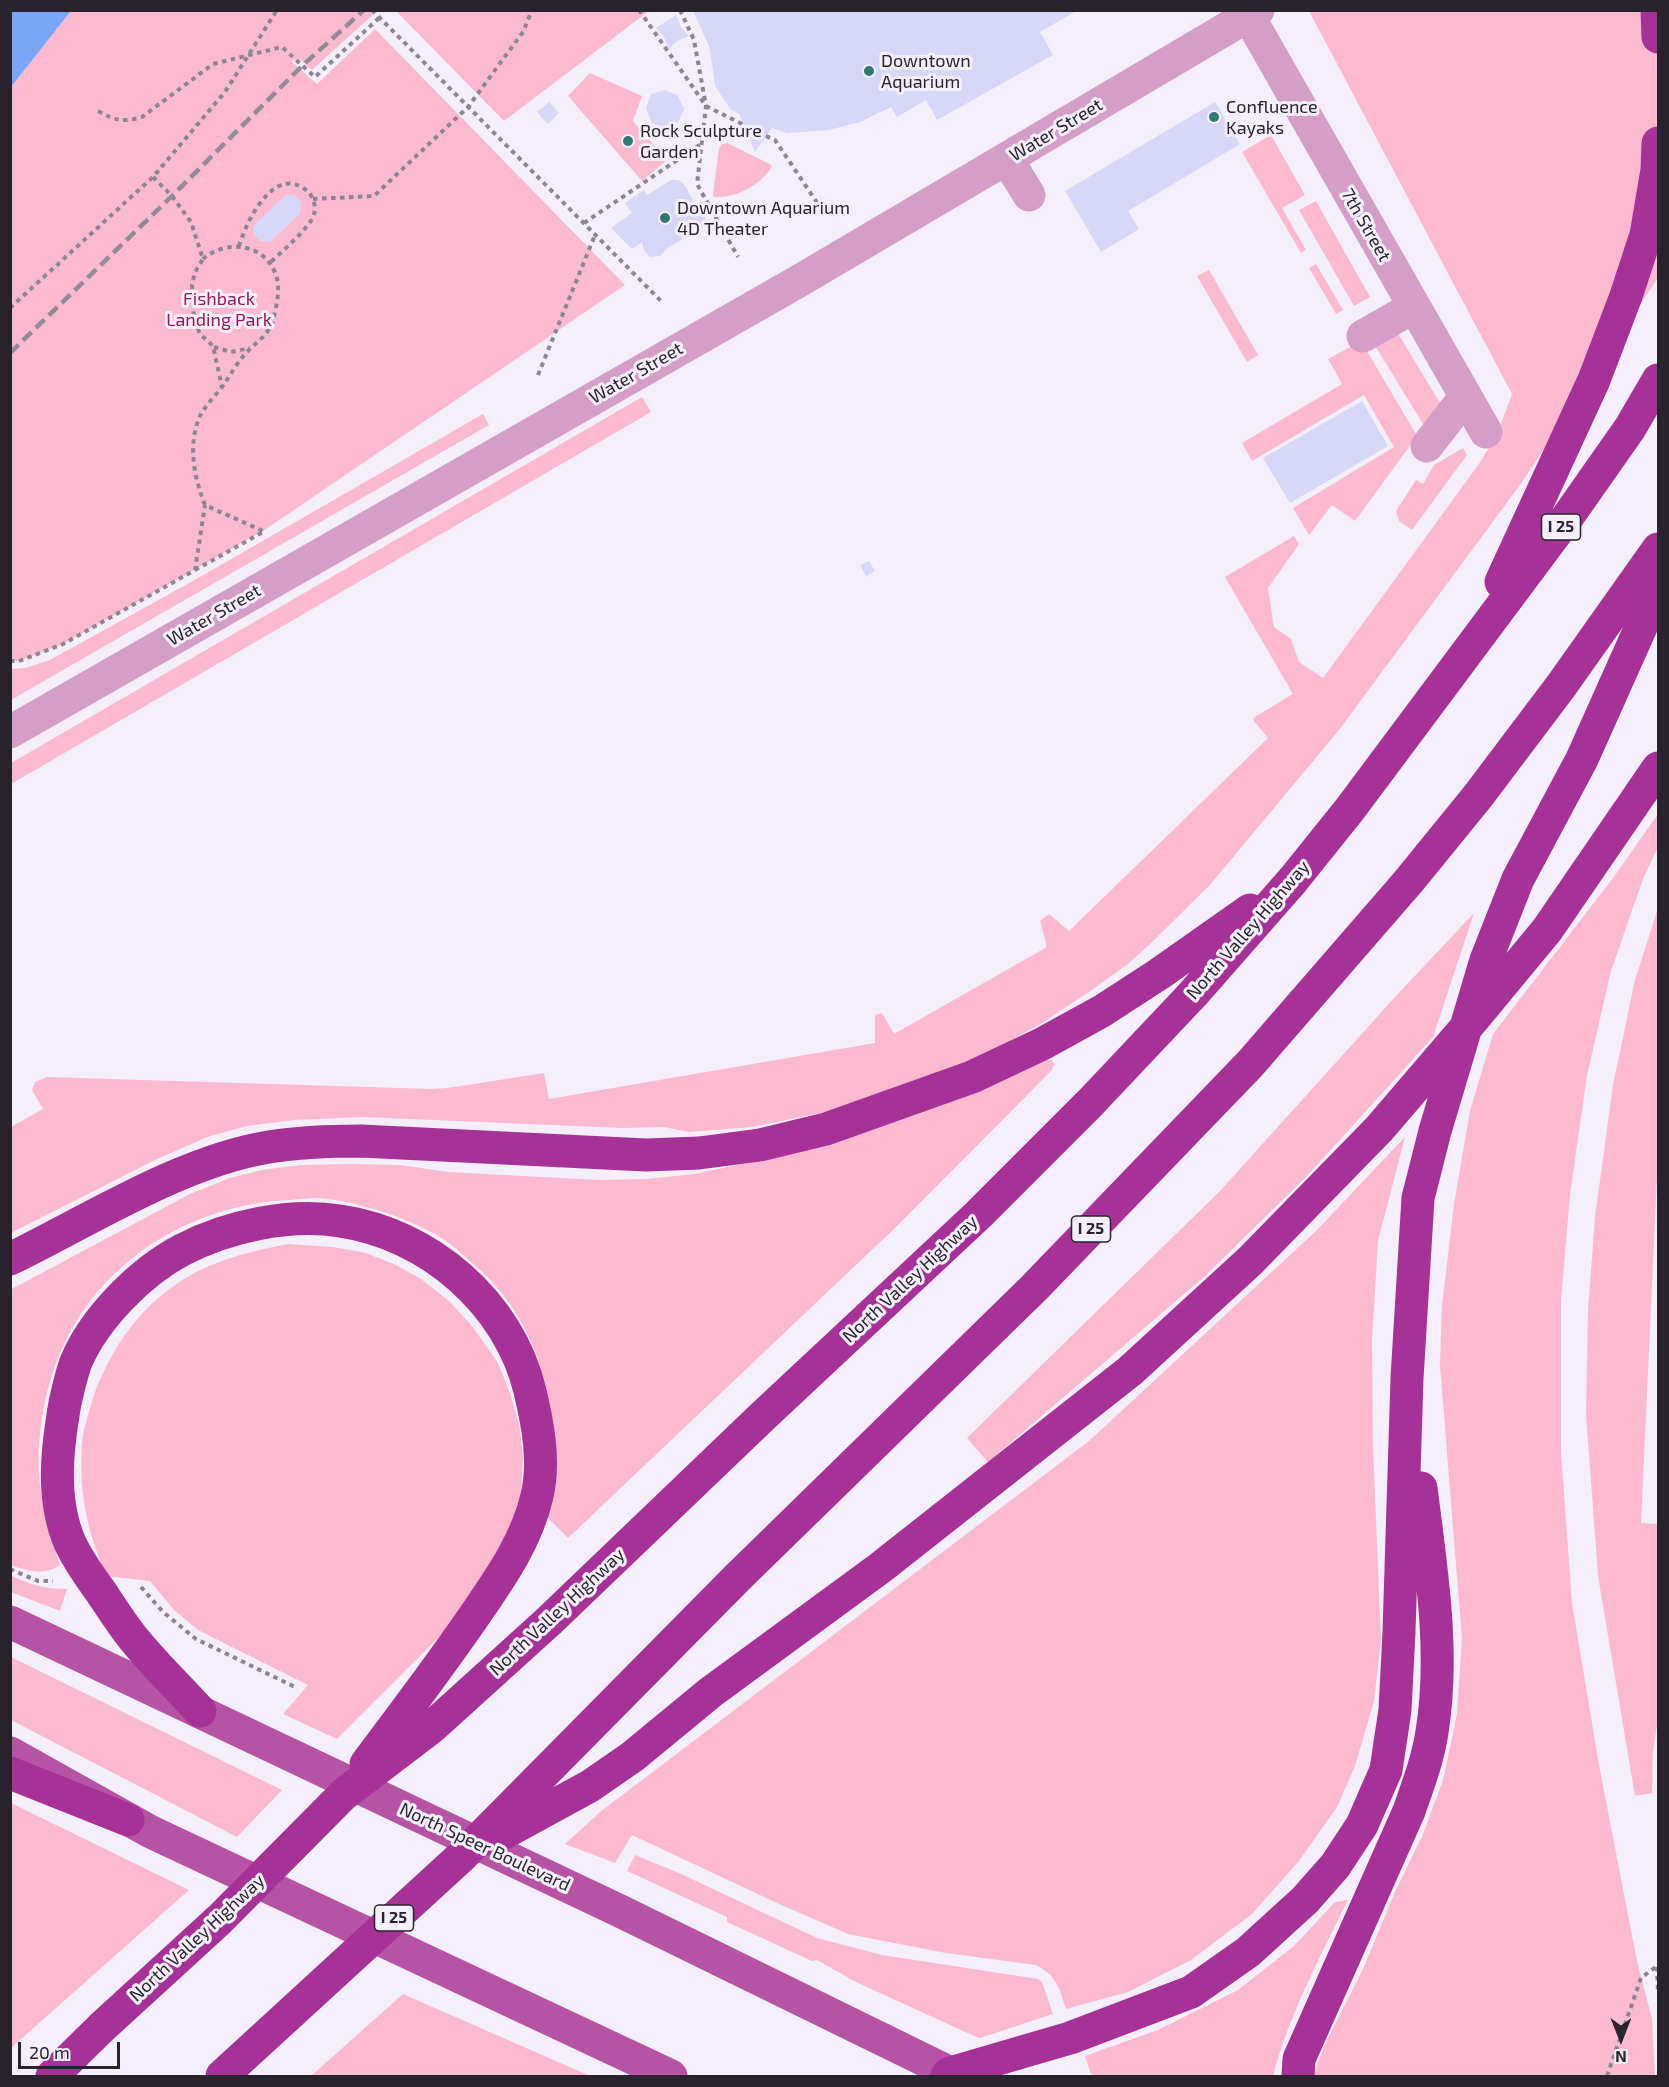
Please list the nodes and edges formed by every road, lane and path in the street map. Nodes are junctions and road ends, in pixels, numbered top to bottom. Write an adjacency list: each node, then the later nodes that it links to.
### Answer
1 (277, 10): 10 (path)
2 (372, 10): 8 (path)
3 (532, 10): 12 (path)
4 (639, 10): 11 (path)
5 (680, 10): 11 (path)
6 (1657, 10): 9 (highway)
7 (1250, 12): 18 (street, Water Street); 29 (street, 7th Street)
8 (379, 18): 10 (path); 12 (path)
9 (1659, 37)
10 (247, 56): 13 (path); 19 (path)
11 (706, 106): 14 (path); 16 (path)
12 (468, 107): 21 (path); 23 (path)
13 (98, 111)
14 (744, 125)
15 (766, 136): 22 (path)
16 (701, 143): 23 (path); 26 (path)
17 (1659, 143): 46 (highway)
18 (1007, 159): 20 (street); 47 (street, Water Street)
19 (153, 177): 27 (path); 31 (path)
20 (1029, 195)
21 (313, 199): 25 (path); 28 (path)
22 (820, 207)
23 (584, 223): 24 (path)
24 (595, 235): 30 (path); 35 (path)
25 (239, 246): 27 (path); 28 (path)
26 (738, 257)
27 (203, 259): 33 (path)
28 (270, 263): 34 (path)
29 (1408, 298): 32 (street); 38 (street, 7th Street)
30 (662, 302)
31 (10, 308)
32 (1358, 326)
33 (213, 346): 34 (path); 37 (path)
34 (250, 348): 37 (path)
35 (538, 375)
36 (1659, 380): 46 (highway, North Valley Highway / I 25)
37 (222, 387): 41 (path)
38 (1465, 397): 39 (street, 7th Street); 40 (street)
39 (1486, 432)
40 (1427, 446)
41 (205, 506): 43 (path); 43 (path)
42 (1659, 549): 60 (highway, I 25)
43 (195, 570): 45 (path)
44 (1659, 590): 51 (highway)
45 (10, 661)
46 (1456, 668): 49 (highway, North Valley Highway / I 25)
47 (10, 732)
48 (1659, 768): 60 (highway)
49 (1293, 880): 50 (highway); 58 (highway, North Valley Highway / I 25)
50 (10, 1259)
51 (1407, 1378): 63 (highway); 68 (highway)
52 (94, 1582): 54 (path); 55 (highway); 58 (highway)
53 (10, 1622): 55 (main road, North Speer Boulevard)
54 (297, 1688)
55 (200, 1712): 63 (main road, North Speer Boulevard)
56 (10, 1753): 59 (main road)
57 (10, 1773): 59 (highway)
58 (344, 1794): 62 (highway, North Valley Highway / I 25)
59 (140, 1826): 67 (main road)
60 (463, 1855): 66 (highway, I 25)
61 (1659, 1992): 69 (path)
62 (102, 2027): 64 (highway); 65 (highway, North Valley Highway / I 25)
63 (951, 2075)
64 (29, 2076)
65 (52, 2076)
66 (222, 2076)
67 (671, 2076)
68 (1298, 2076)
69 (1606, 2076)

